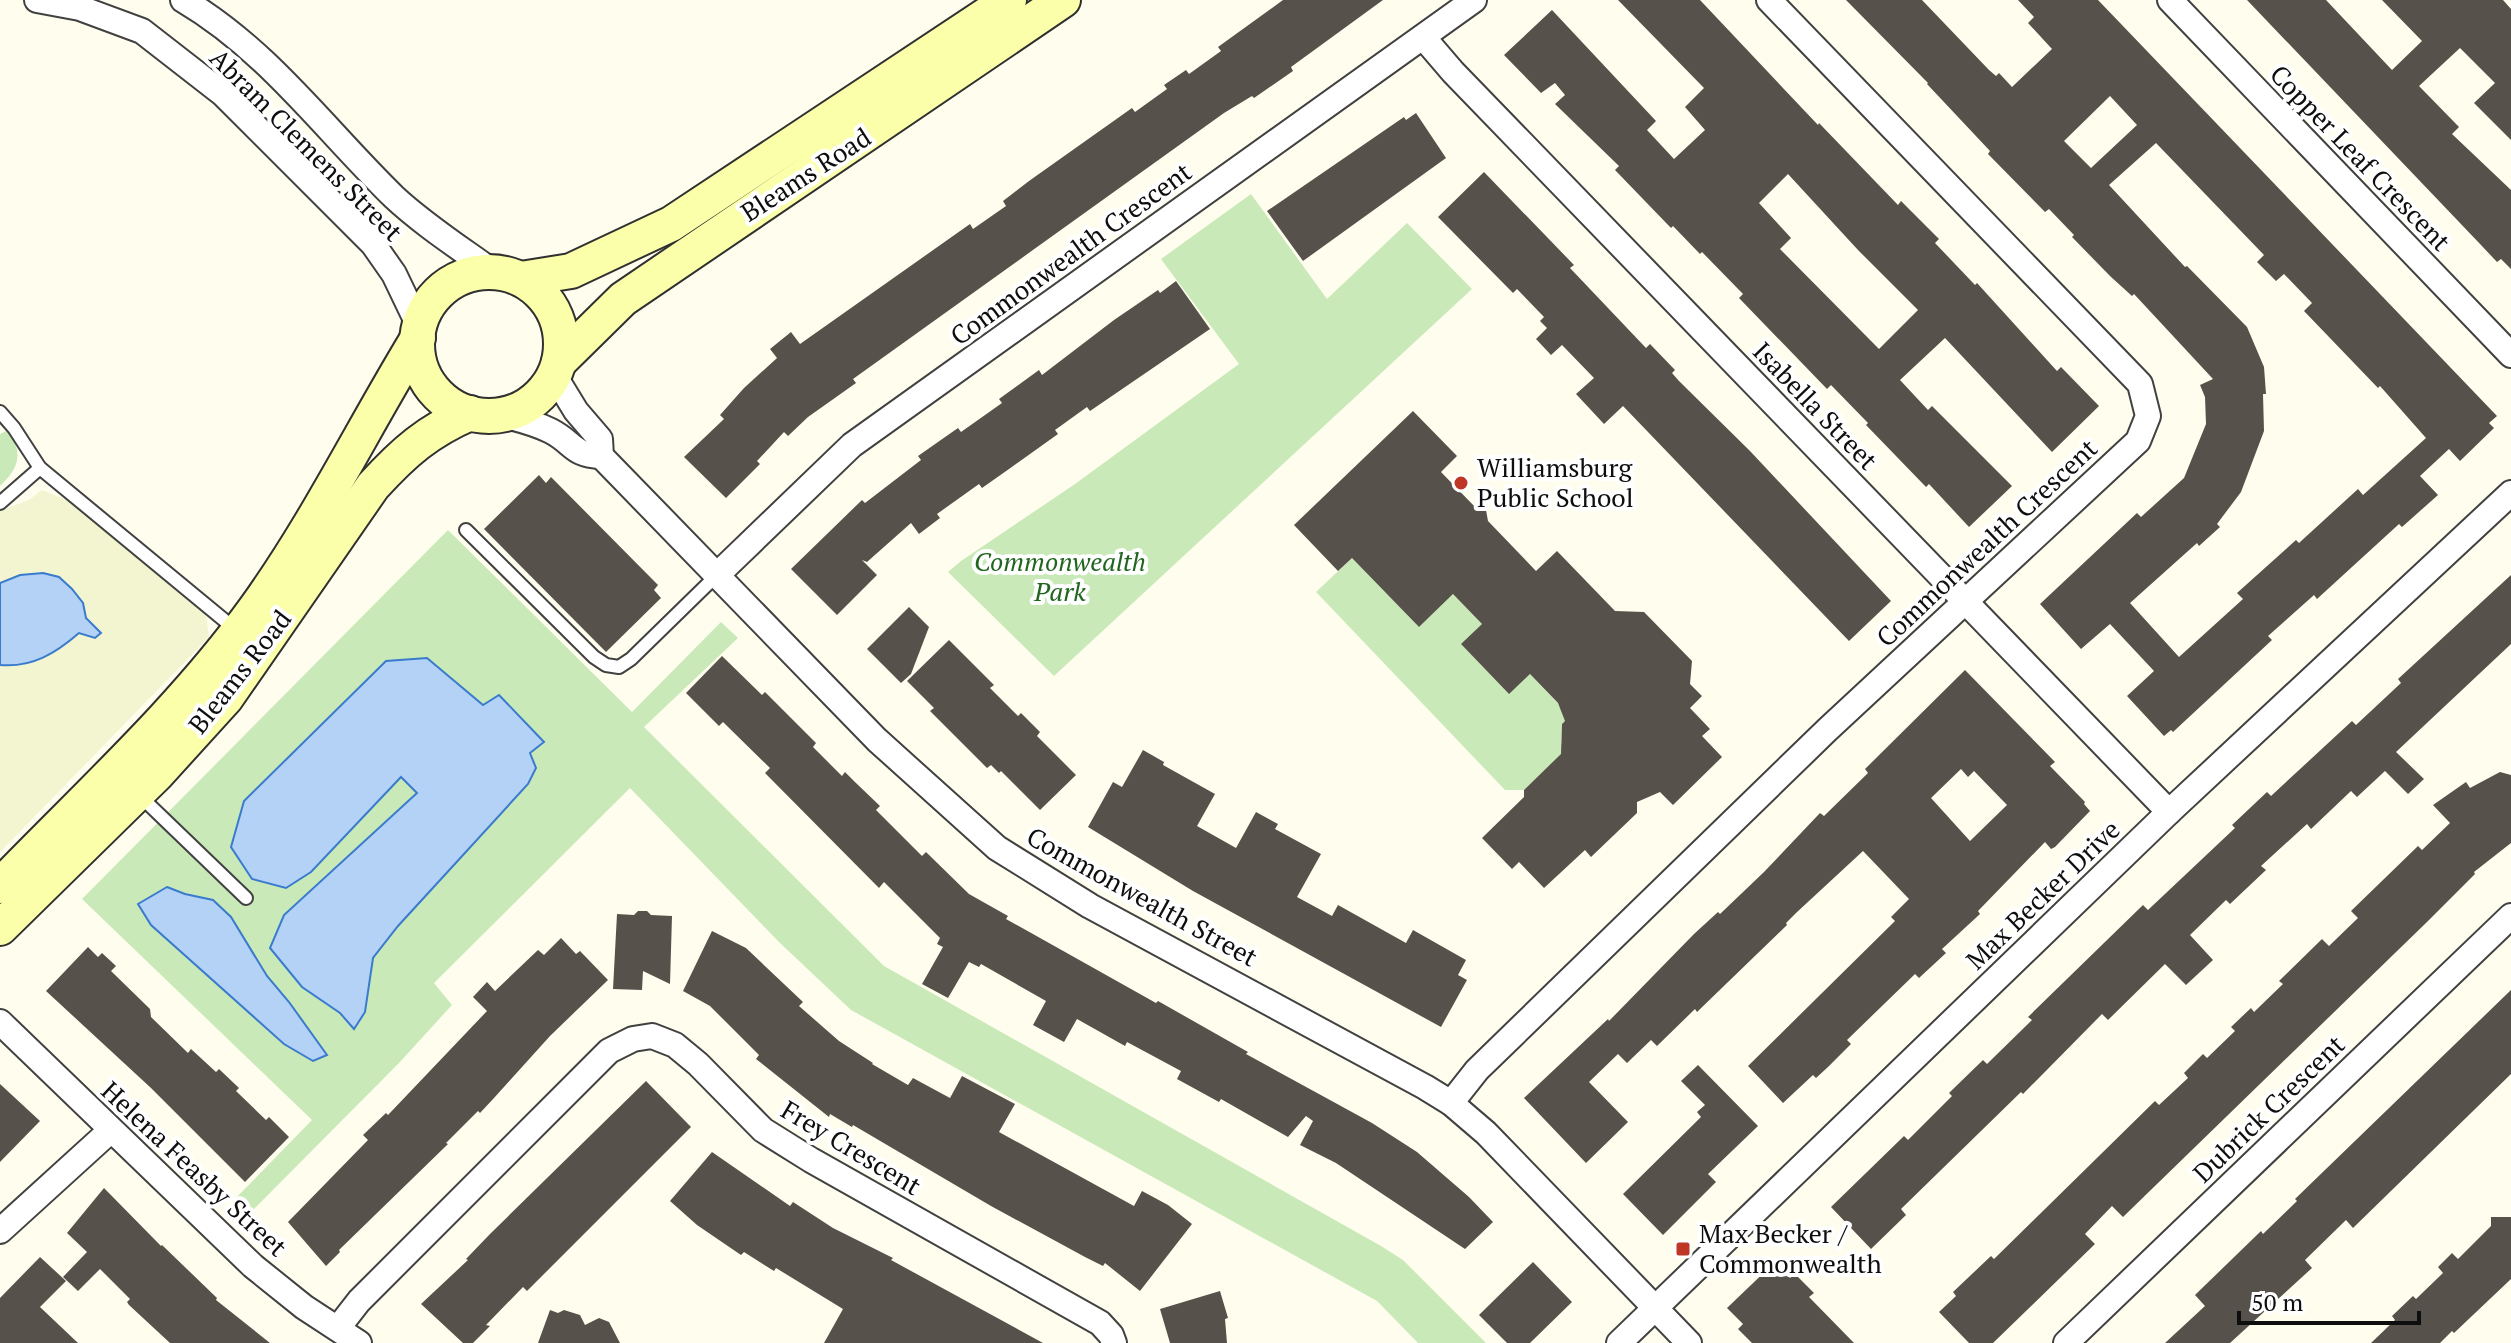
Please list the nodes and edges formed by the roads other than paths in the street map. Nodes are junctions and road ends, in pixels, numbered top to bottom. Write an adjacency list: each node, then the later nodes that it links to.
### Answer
1 (37, 0): 10 (street, Abram Clemens Street)
2 (183, 0): 9 (street, Abram Clemens Street)
3 (1009, 0): 9 (main road, Bleams Road)
4 (1063, 0): 12 (main road, Bleams Road)
5 (1474, 0): 8 (street, Commonwealth Crescent)
6 (1769, 0): 21 (street, Commonwealth Crescent)
7 (2170, 0): 11 (street, Copper Leaf Crescent)
8 (1423, 37): 20 (street, Commonwealth Crescent); 21 (street, Isabella Street)
9 (507, 275): 10 (main road); 12 (main road)
10 (418, 332): 14 (main road); 22 (main road, Bleams Road)
11 (2511, 355)
12 (557, 369): 14 (main road); 15 (street, Commonwealth Street)
13 (0, 412): 16 (lane)
14 (486, 414): 15 (street, Commonwealth Street); 23 (main road, Bleams Road)
15 (601, 456): 20 (street, Commonwealth Street)
16 (40, 468): 18 (lane); 22 (lane)
17 (2511, 493): 24 (street, Max Becker Drive)
18 (0, 503)
19 (466, 530): 20 (lane)
20 (717, 575): 30 (street, Commonwealth Street)
21 (1966, 602): 24 (street, Isabella Street); 30 (street, Commonwealth Crescent)
22 (237, 631): 25 (main road, Bleams Road)
23 (138, 793): 26 (lane); 28 (main road, Bleams Road)
24 (2169, 812): 33 (street, Max Becker Drive)
25 (0, 886)
26 (246, 898)
27 (2511, 916): 39 (street, Dubrick Crescent)
28 (0, 928)
29 (0, 1022): 31 (street, Helena Feasby Street)
30 (1451, 1103): 33 (street, Commonwealth Street)
31 (111, 1130): 32 (street); 34 (street, Helena Feasby Street)
32 (0, 1231)
33 (1654, 1307): 37 (street, Max Becker Drive); 38 (street, Commonwealth Street)
34 (338, 1328): 35 (street, Helena Feasby Street); 36 (street, Frey Crescent)
35 (359, 1343)
36 (1114, 1343)
37 (1619, 1343)
38 (1689, 1343)
39 (2066, 1343)

